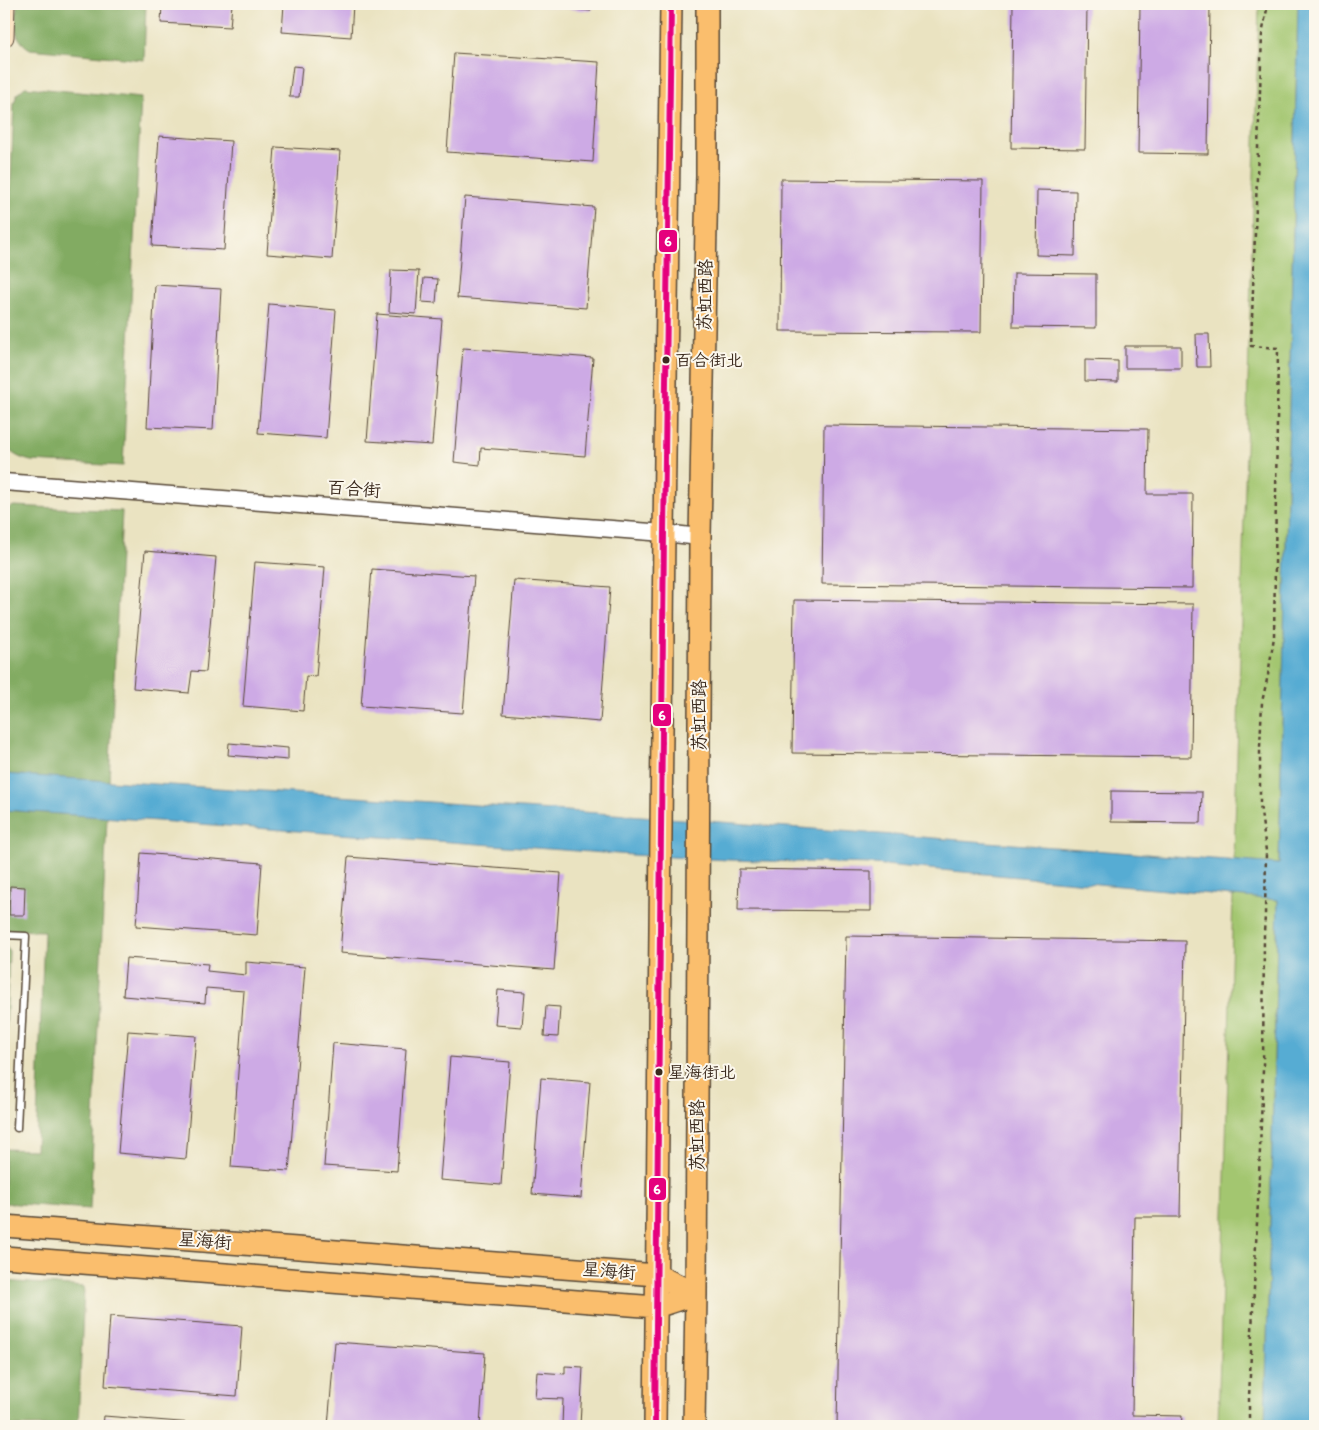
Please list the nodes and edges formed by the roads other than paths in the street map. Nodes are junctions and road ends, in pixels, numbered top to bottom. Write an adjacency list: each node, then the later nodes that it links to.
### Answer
1 (5, 4): 4 (main road)
2 (671, 4): 6 (main road, 苏虹西路)
3 (707, 4): 7 (main road, 苏虹西路)
4 (4, 38)
5 (4, 482): 6 (street, 百合街)
6 (664, 533): 7 (street, 百合街); 12 (main road, 苏虹西路)
7 (700, 537): 13 (main road, 苏虹西路)
8 (4, 935): 9 (lane)
9 (17, 1128)
10 (4, 1226): 12 (main road, 星海街)
11 (4, 1257): 14 (main road, 星海街)
12 (657, 1275): 13 (main road, 星海街); 14 (main road, 苏虹西路)
13 (696, 1294): 14 (main road, 星海街); 16 (main road, 苏虹西路)
14 (656, 1307): 15 (main road, 苏虹西路)
15 (655, 1426)
16 (694, 1426)

